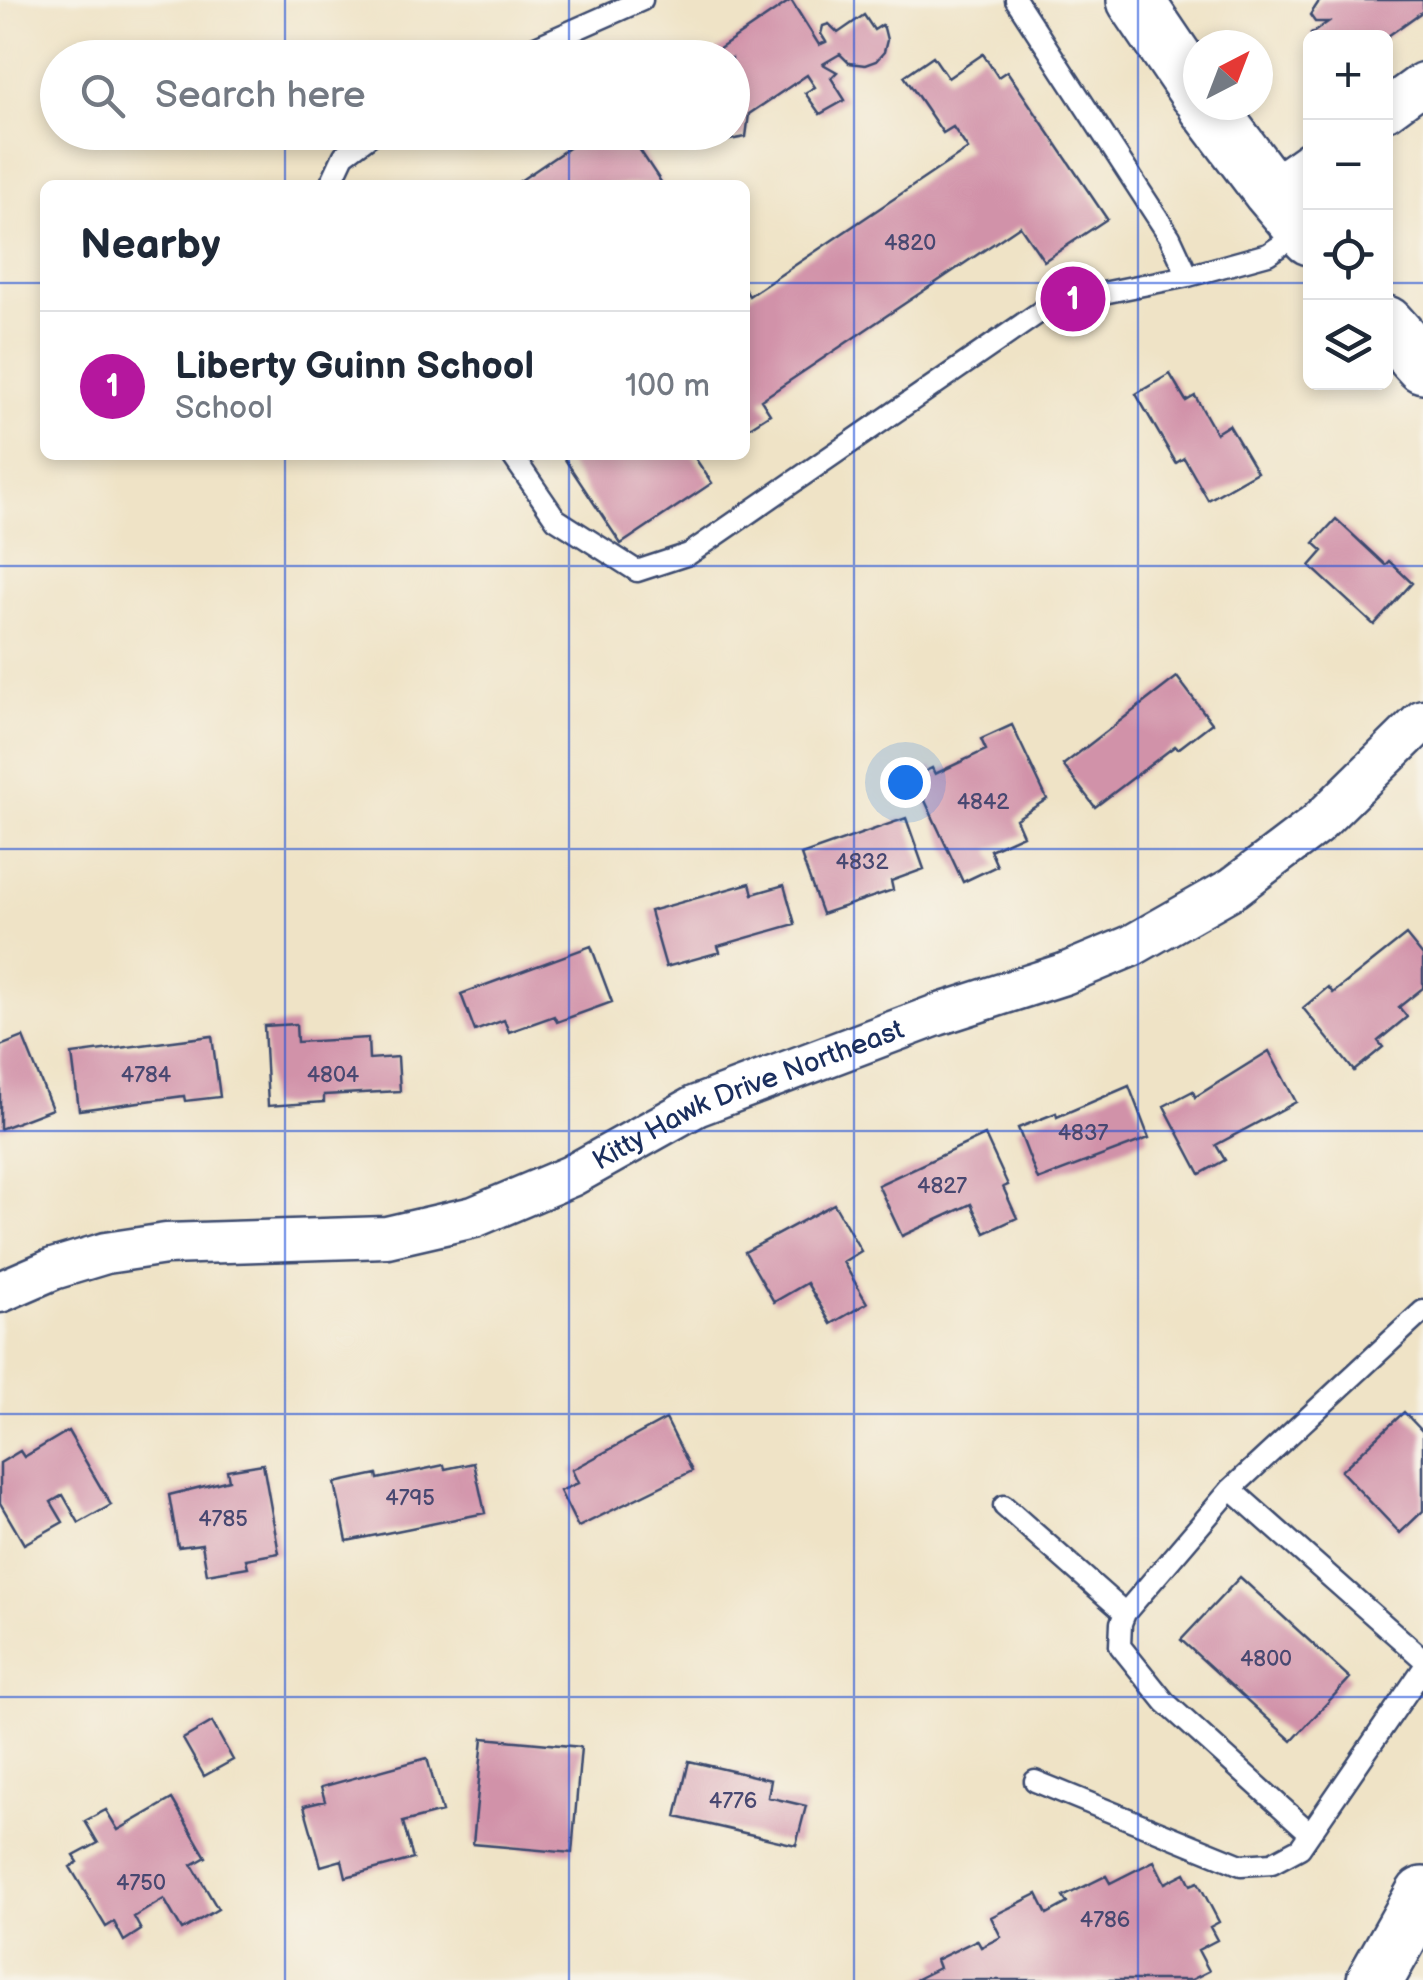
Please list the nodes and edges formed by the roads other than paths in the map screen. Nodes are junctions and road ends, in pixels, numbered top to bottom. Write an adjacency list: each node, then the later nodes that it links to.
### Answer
1 (642, 0): 4 (lane)
2 (1016, 0): 12 (lane)
3 (1135, 0): 5 (street)
4 (552, 40)
5 (1183, 71)
6 (1423, 83): 7 (street)
7 (1393, 105)
8 (1220, 120): 11 (street)
9 (351, 150): 10 (lane)
10 (332, 180)
11 (1299, 205): 12 (lane)
12 (1188, 276): 15 (lane)
13 (1393, 332): 14 (street)
14 (1423, 365)
15 (515, 460)
16 (1423, 720): 17 (street, Kitty Hawk Drive Northeast)
17 (0, 1292)
18 (1423, 1311): 19 (lane)
19 (1231, 1489): 21 (lane); 22 (lane)
20 (1004, 1506): 21 (lane)
21 (1125, 1613): 25 (lane)
22 (1423, 1660)
23 (1423, 1669): 25 (lane)
24 (1035, 1782): 25 (lane)
25 (1310, 1833)
26 (1419, 1909): 27 (street)
27 (1375, 1980)

